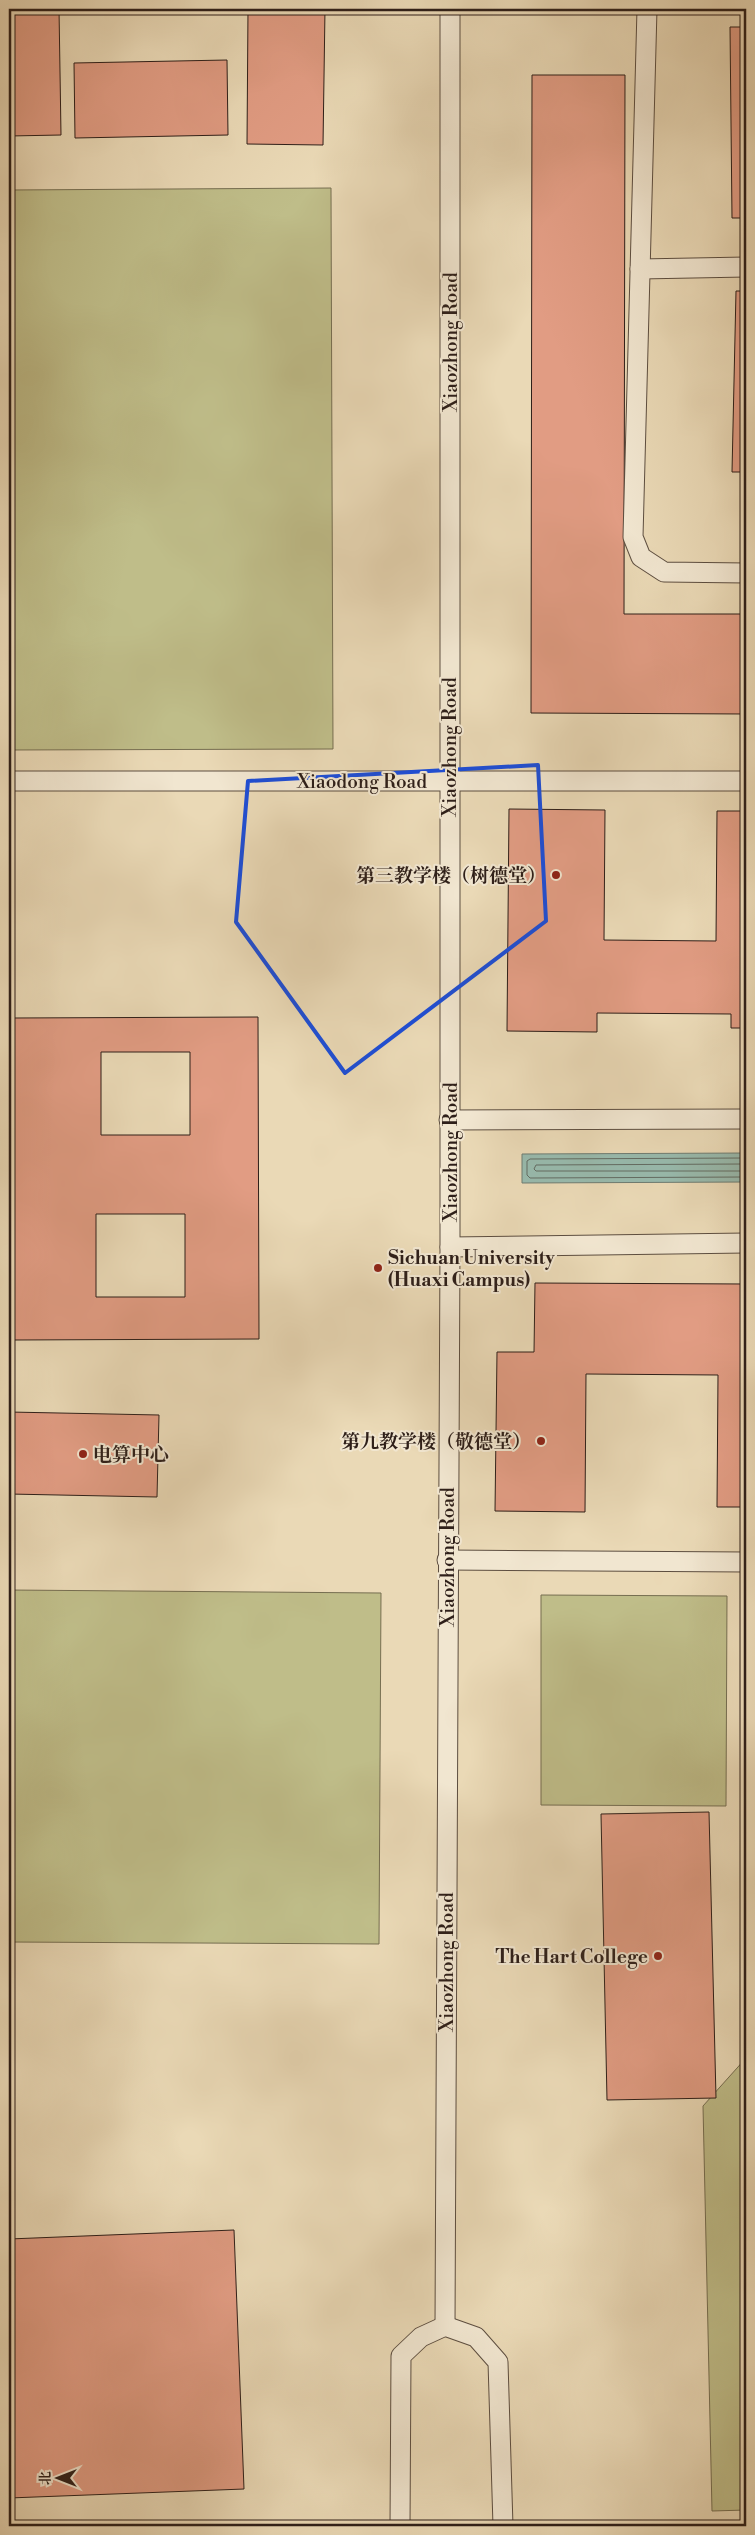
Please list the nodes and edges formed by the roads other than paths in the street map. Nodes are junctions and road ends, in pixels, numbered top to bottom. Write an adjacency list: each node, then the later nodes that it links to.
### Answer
1 (450, 9): 7 (lane, Xiaozhong Road)
2 (647, 9): 4 (lane)
3 (746, 267): 4 (lane)
4 (640, 269): 5 (lane)
5 (746, 573)
6 (9, 781): 7 (lane, Xiaodong Road)
7 (449, 781): 8 (lane, Xiaodong Road); 10 (lane, Xiaozhong Road)
8 (746, 781)
9 (746, 1119): 10 (lane)
10 (449, 1120): 12 (lane, Xiaozhong Road)
11 (746, 1243): 12 (lane)
12 (450, 1247): 13 (lane, Xiaozhong Road)
13 (447, 1560): 14 (lane); 15 (lane, Xiaozhong Road)
14 (746, 1562)
15 (445, 2326): 16 (lane); 17 (lane)
16 (400, 2526)
17 (503, 2526)

